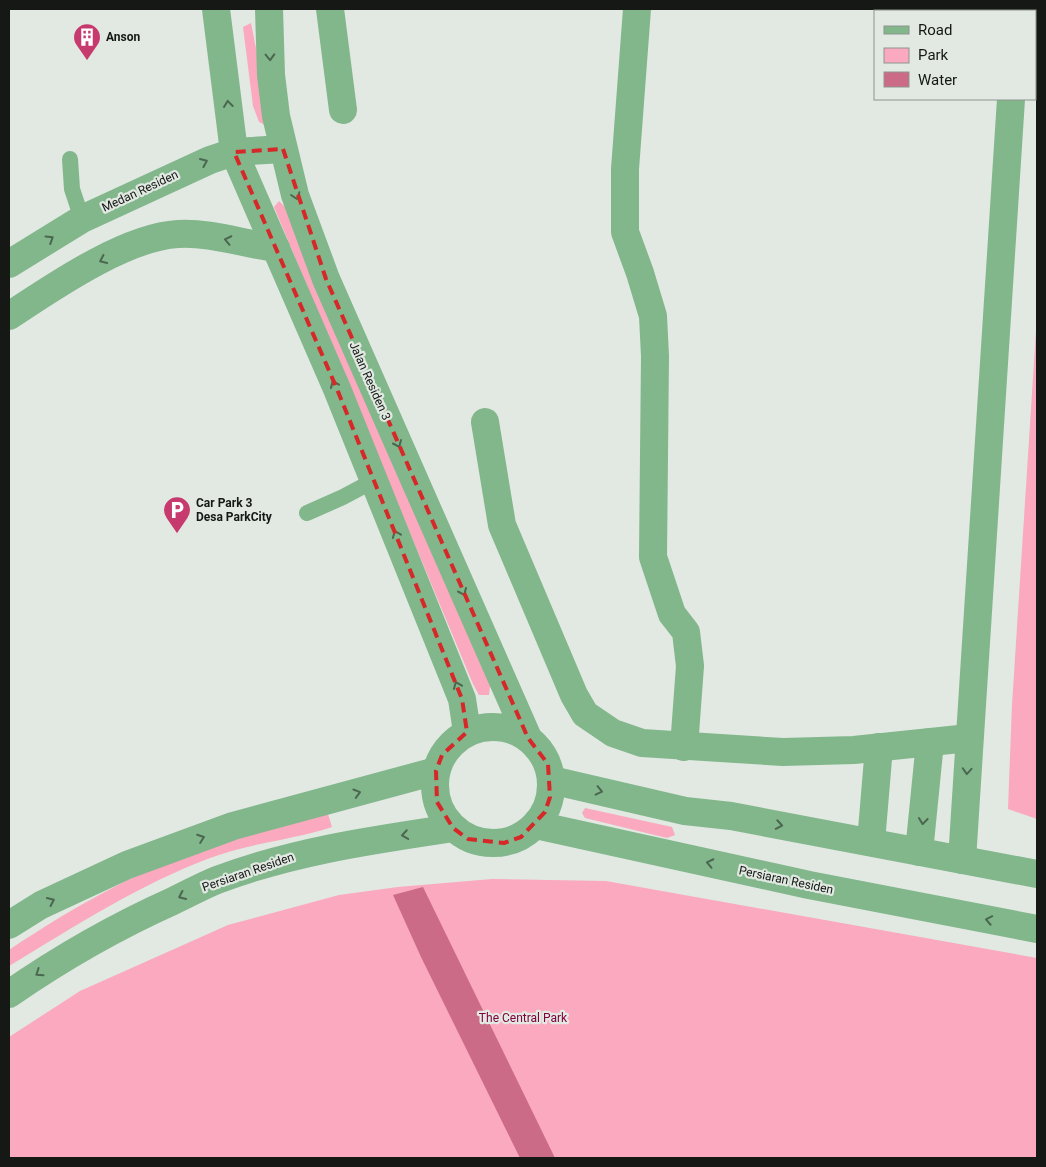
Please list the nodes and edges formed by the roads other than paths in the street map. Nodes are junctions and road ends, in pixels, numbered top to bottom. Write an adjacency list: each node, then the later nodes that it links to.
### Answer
1 (216, 9): 8 (street, one-way to 1)
2 (269, 9): 7 (street, Jalan Residen 3, one-way to 7)
3 (330, 9): 6 (street)
4 (637, 9): 21 (street)
5 (1011, 100): 19 (street)
6 (343, 110)
7 (283, 149): 8 (street, Medan Residen); 18 (street, Jalan Residen 3, one-way to 18)
8 (234, 152): 10 (street, Medan Residen, one-way to 8); 11 (street)
9 (70, 159): 10 (lane)
10 (82, 219): 12 (street, Medan Residen, one-way to 10)
11 (276, 248): 13 (street, one-way to 13); 15 (street, one-way to 11)
12 (9, 264)
13 (9, 316)
14 (485, 422): 21 (street)
15 (375, 480): 16 (lane); 17 (street, one-way to 15)
16 (306, 513)
17 (467, 732): 18 (street); 23 (street)
18 (528, 738): 24 (street)
19 (969, 738): 20 (street); 29 (street, one-way to 29)
20 (930, 742): 22 (street); 28 (street, one-way to 28)
21 (684, 747): 22 (street)
22 (879, 747): 27 (street)
23 (436, 771): 26 (street); 31 (street, one-way to 23)
24 (551, 780): 25 (street); 27 (street, one-way to 27)
25 (536, 825): 26 (street); 32 (street, Persiaran Residen, one-way to 25)
26 (453, 828): 33 (street, Persiaran Residen, one-way to 33)
27 (871, 842): 28 (street)
28 (919, 852): 29 (street)
29 (962, 860): 30 (street)
30 (1037, 874)
31 (9, 925)
32 (1037, 929)
33 (9, 994)

